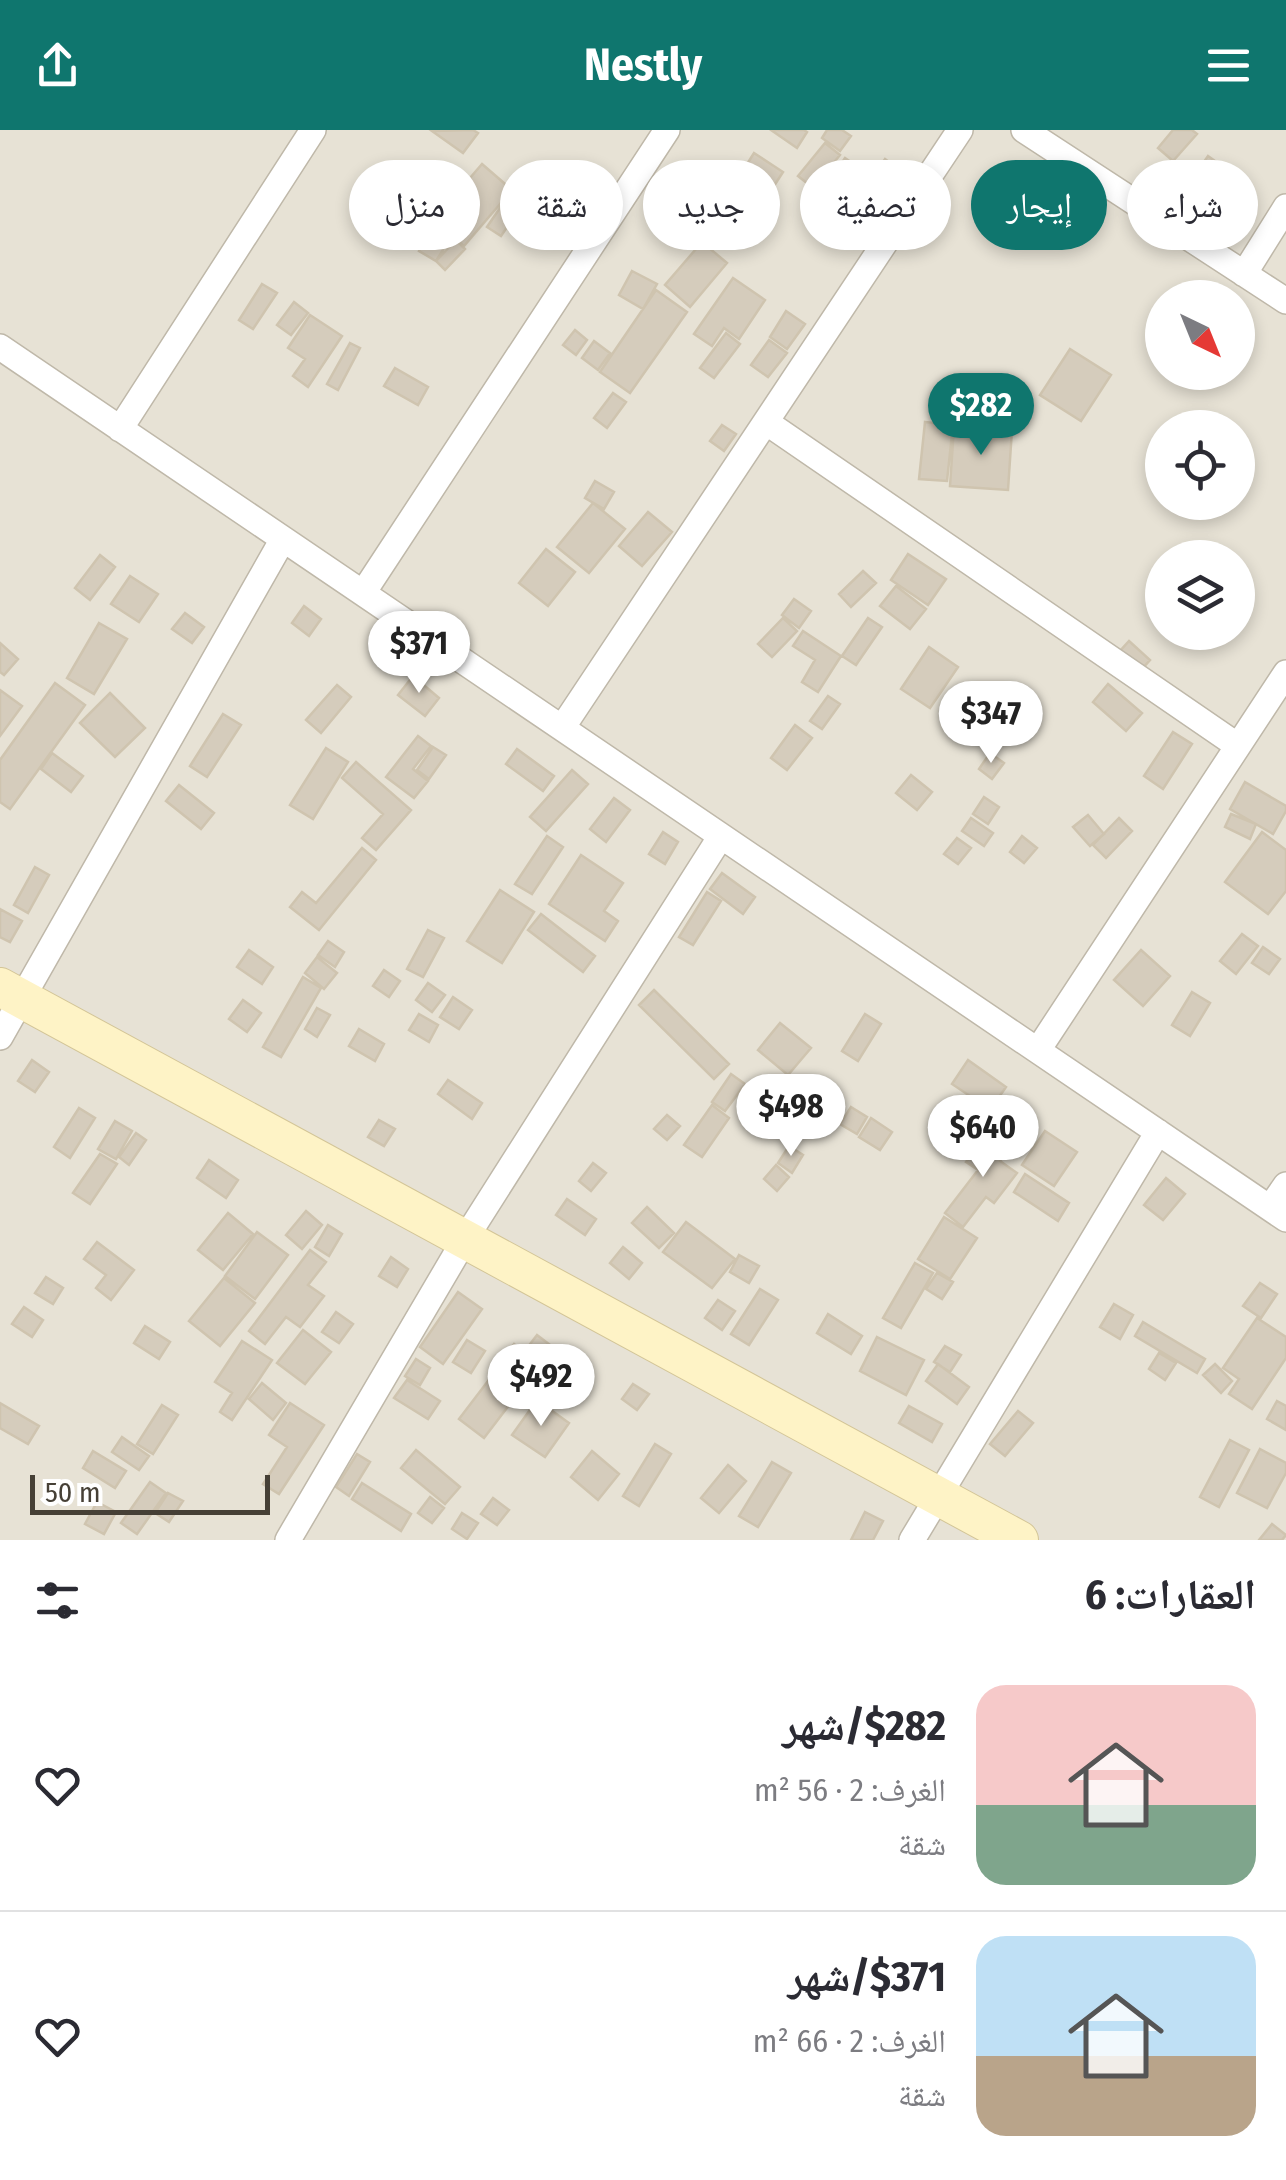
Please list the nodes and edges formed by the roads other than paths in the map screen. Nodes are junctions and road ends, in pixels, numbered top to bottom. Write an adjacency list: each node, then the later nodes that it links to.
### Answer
1 (313, 130): 10 (street)
2 (666, 130): 12 (street)
3 (960, 130): 9 (street)
4 (1024, 130): 6 (street)
5 (1286, 206): 6 (street)
6 (1244, 274): 7 (street)
7 (1286, 301)
8 (0, 348): 10 (street)
9 (766, 422): 14 (street); 15 (street)
10 (120, 428): 11 (street)
11 (283, 539): 12 (street); 17 (street)
12 (363, 593): 14 (street)
13 (1286, 672): 15 (street)
14 (562, 728): 16 (street)
15 (1238, 746): 19 (street)
16 (720, 836): 19 (street); 23 (street)
17 (11, 993): 18 (street); 23 (main road)
18 (0, 1037)
19 (1038, 1050): 20 (street)
20 (1158, 1132): 22 (street); 24 (street)
21 (1286, 1184): 22 (street)
22 (1278, 1214)
23 (465, 1239): 24 (main road); 25 (street)
24 (939, 1496): 26 (street); 27 (main road)
25 (288, 1540)
26 (912, 1540)
27 (1019, 1540)

